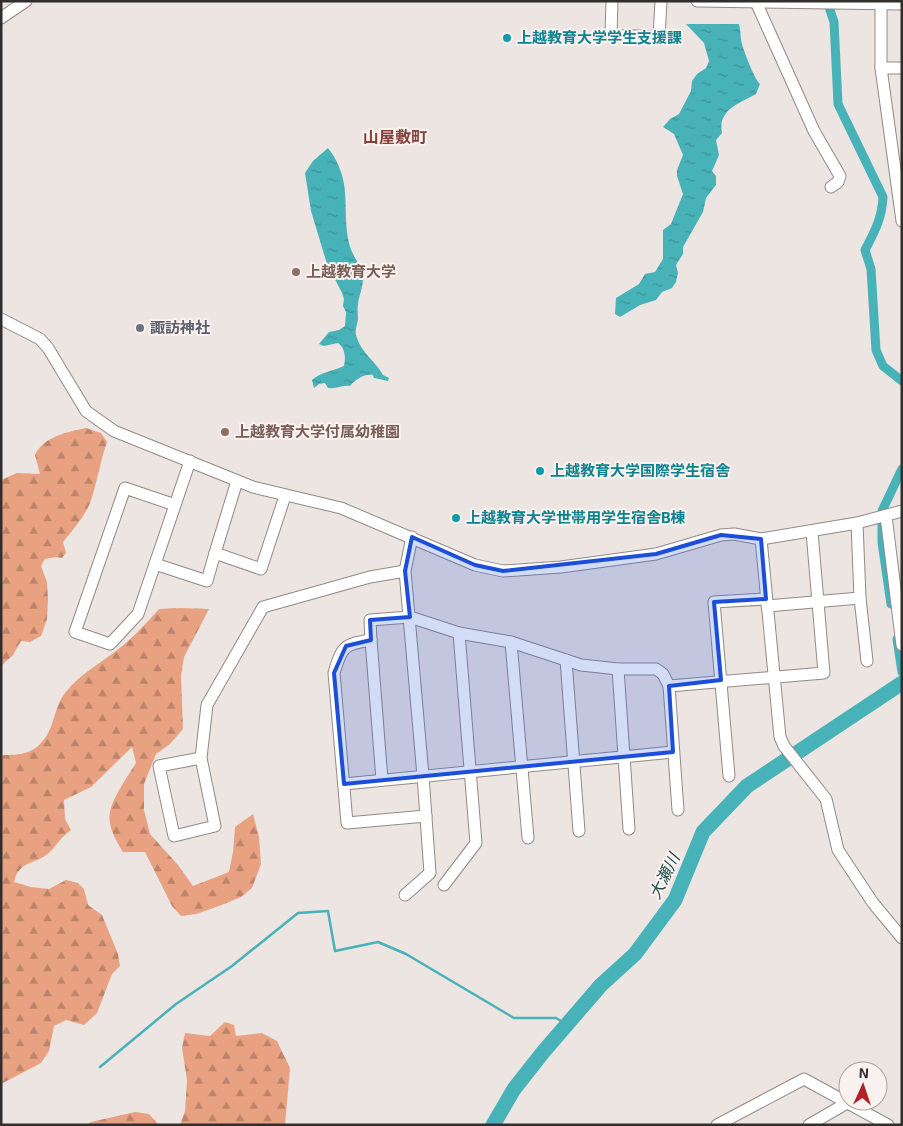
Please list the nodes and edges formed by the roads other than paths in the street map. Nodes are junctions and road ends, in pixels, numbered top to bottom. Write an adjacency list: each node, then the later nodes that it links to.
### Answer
1 (26, 1): 9 (street)
2 (612, 1): 3 (street)
3 (661, 1)
4 (697, 1): 5 (street)
5 (756, 2): 6 (street); 13 (street)
6 (842, 2): 7 (street)
7 (882, 4): 8 (street); 10 (street)
8 (902, 4)
9 (1, 18)
10 (881, 68): 11 (street); 12 (street)
11 (902, 68)
12 (896, 135): 14 (street)
13 (831, 187)
14 (900, 197): 15 (street)
15 (902, 221)
16 (1, 319): 17 (street)
17 (190, 462): 18 (street); 20 (street)
18 (237, 481): 19 (street); 27 (street)
19 (285, 496): 25 (street); 27 (street)
20 (175, 505): 28 (street); 28 (street)
21 (902, 512): 22 (street)
22 (886, 516): 23 (street); 37 (street)
23 (857, 523): 24 (street); 30 (street)
24 (812, 532): 26 (street); 31 (street)
25 (412, 537): 26 (street); 29 (street)
26 (762, 539): 32 (street)
27 (215, 553): 28 (street)
28 (155, 564)
29 (405, 571): 33 (street); 46 (street)
30 (860, 598): 31 (street); 39 (street)
31 (818, 601): 32 (street); 41 (street)
32 (767, 602): 41 (street); 42 (street)
33 (410, 617): 34 (street); 35 (street); 50 (street)
34 (459, 633): 36 (street); 49 (street)
35 (372, 640): 52 (street); 53 (street)
36 (511, 642): 38 (street); 48 (street)
37 (902, 646)
38 (566, 660): 40 (street); 47 (street)
39 (867, 662)
40 (618, 669): 43 (street); 45 (street)
41 (774, 676): 42 (street); 61 (street)
42 (720, 680): 43 (street); 51 (street)
43 (669, 686): 44 (street)
44 (673, 752): 45 (street); 54 (street)
45 (624, 757): 47 (street); 56 (street)
46 (201, 758): 46 (street)
47 (573, 762): 48 (street); 57 (street)
48 (521, 767): 49 (street); 58 (street)
49 (471, 772): 50 (street); 59 (street)
50 (423, 776): 52 (street); 55 (street)
51 (729, 776)
52 (382, 780): 53 (street)
53 (344, 784): 55 (street)
54 (678, 810)
55 (426, 816): 60 (street)
56 (629, 829)
57 (579, 831)
58 (528, 838)
59 (444, 885)
60 (405, 895)
61 (902, 938)
62 (838, 1098): 65 (street)
63 (838, 1108): 66 (street)
64 (862, 1111): 67 (street)
65 (716, 1125)
66 (809, 1125)
67 (888, 1125)

